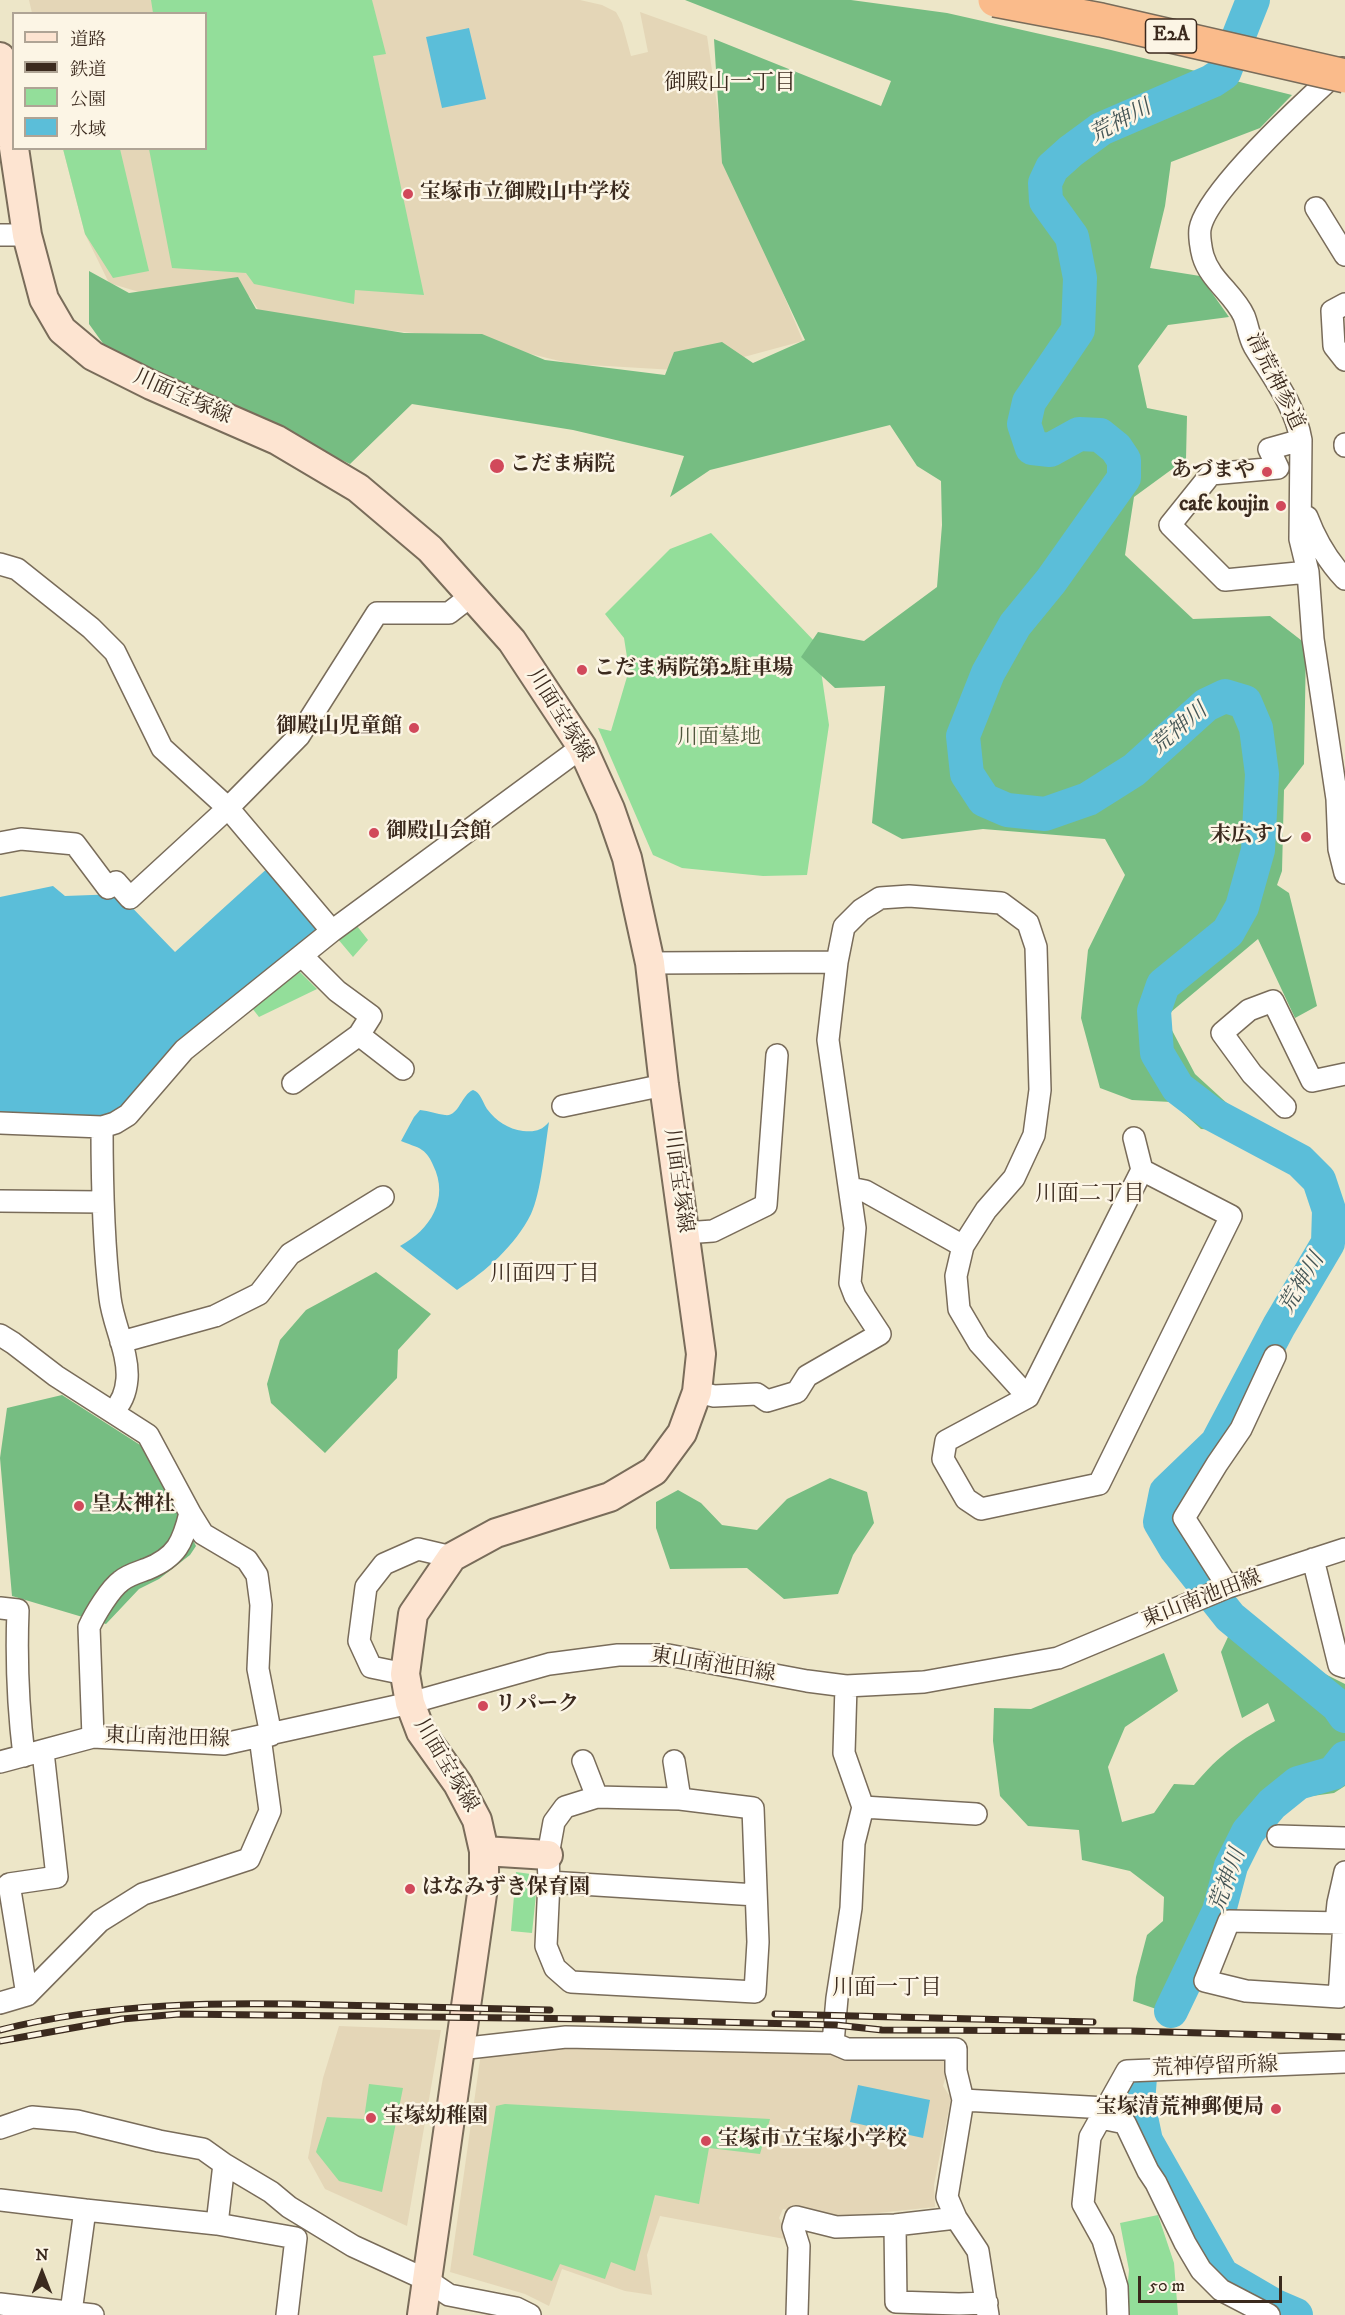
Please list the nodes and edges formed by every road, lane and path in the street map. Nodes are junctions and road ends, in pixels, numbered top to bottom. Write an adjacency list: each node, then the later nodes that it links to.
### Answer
1 (995, 0): 4 (highway, E2A, bridge)
2 (1345, 65): 12 (street, 清荒神参道)
3 (1, 75): 5 (street, 川面宝塚線)
4 (1345, 76)
5 (12, 136)
6 (14, 150): 8 (street, 川面宝塚線)
7 (1316, 208): 9 (street)
8 (14, 235): 17 (street, 川面宝塚線)
9 (1345, 255)
10 (1345, 304): 11 (street)
11 (1345, 360)
12 (1301, 440): 13 (street, 清荒神参道); 15 (street)
13 (1299, 501): 15 (street, 清荒神参道); 16 (street)
14 (0, 564): 19 (street)
15 (1308, 572): 21 (street, 清荒神参道)
16 (1345, 579)
17 (471, 596): 18 (street, 川面宝塚線); 19 (street)
18 (582, 747): 22 (street); 25 (street, 川面宝塚線)
19 (228, 808): 20 (street); 22 (street)
20 (0, 843)
21 (1345, 873)
22 (332, 931): 23 (street)
23 (302, 956): 26 (street); 35 (street)
24 (837, 962): 25 (street); 38 (street); 43 (street)
25 (650, 963): 31 (street, 川面宝塚線)
26 (359, 1035): 28 (street); 30 (street)
27 (777, 1055): 42 (street)
28 (403, 1069)
29 (1345, 1074): 33 (street)
30 (293, 1083)
31 (664, 1085): 32 (street); 42 (street, 川面宝塚線)
32 (563, 1106)
33 (1285, 1107)
34 (0, 1123): 35 (street)
35 (102, 1127): 41 (street)
36 (1134, 1138): 37 (street)
37 (1142, 1170): 48 (street); 48 (street)
38 (850, 1188): 43 (street); 47 (street)
39 (383, 1197): 45 (street)
40 (0, 1201): 41 (street)
41 (102, 1202): 45 (street)
42 (684, 1233): 47 (street, 川面宝塚線)
43 (963, 1246): 48 (street)
44 (0, 1335): 49 (street)
45 (121, 1342): 49 (street)
46 (1275, 1356): 54 (street)
47 (697, 1392): 52 (street, 川面宝塚線)
48 (1028, 1397)
49 (113, 1411): 50 (street)
50 (190, 1513): 60 (street); 61 (street)
51 (1345, 1549): 53 (street, 東山南池田線)
52 (452, 1557): 57 (street, 川面宝塚線); 57 (street)
53 (1313, 1559): 54 (street, 東山南池田線); 56 (street)
54 (1224, 1588): 58 (street, 東山南池田線)
55 (0, 1608): 62 (street)
56 (1345, 1666)
57 (405, 1674): 59 (street, 川面宝塚線)
58 (846, 1686): 59 (street, 東山南池田線); 68 (street)
59 (410, 1703): 60 (street, 東山南池田線); 72 (street, 川面宝塚線)
60 (265, 1736): 61 (street, 東山南池田線); 77 (street)
61 (93, 1737): 62 (street, 東山南池田線)
62 (33, 1754): 65 (street, 東山南池田線); 77 (street)
63 (583, 1761): 66 (street)
64 (674, 1761): 67 (street)
65 (0, 1762)
66 (597, 1797): 67 (street); 73 (street)
67 (680, 1800): 75 (street)
68 (863, 1808): 69 (street); 79 (street)
69 (976, 1814)
70 (1278, 1836): 71 (street)
71 (1345, 1838)
72 (484, 1851): 73 (street); 80 (street, 川面宝塚線)
73 (549, 1868): 75 (street); 75 (street)
74 (1345, 1872): 76 (street)
75 (756, 1895)
76 (1342, 1923): 76 (street)
77 (27, 1995): 78 (street)
78 (0, 2003)
79 (833, 2043): 80 (street); 82 (street)
80 (459, 2049): 91 (street, 川面宝塚線)
81 (1345, 2062): 83 (street, 荒神停留所線)
82 (963, 2100): 83 (street); 88 (street)
83 (1104, 2113): 100 (street); 101 (street)
84 (0, 2128): 85 (street)
85 (224, 2164): 89 (street); 91 (street)
86 (0, 2200): 87 (street)
87 (85, 2210): 89 (street); 94 (street)
88 (956, 2218): 90 (street); 93 (street)
89 (217, 2224): 96 (street)
90 (896, 2225): 93 (street); 99 (street)
91 (427, 2280): 97 (street, 川面宝塚線); 98 (street)
92 (0, 2304): 94 (street)
93 (988, 2309)
94 (71, 2312): 95 (street)
95 (93, 2315)
96 (286, 2315)
97 (422, 2315)
98 (530, 2315)
99 (797, 2315)
100 (1118, 2315)
101 (1269, 2315)

